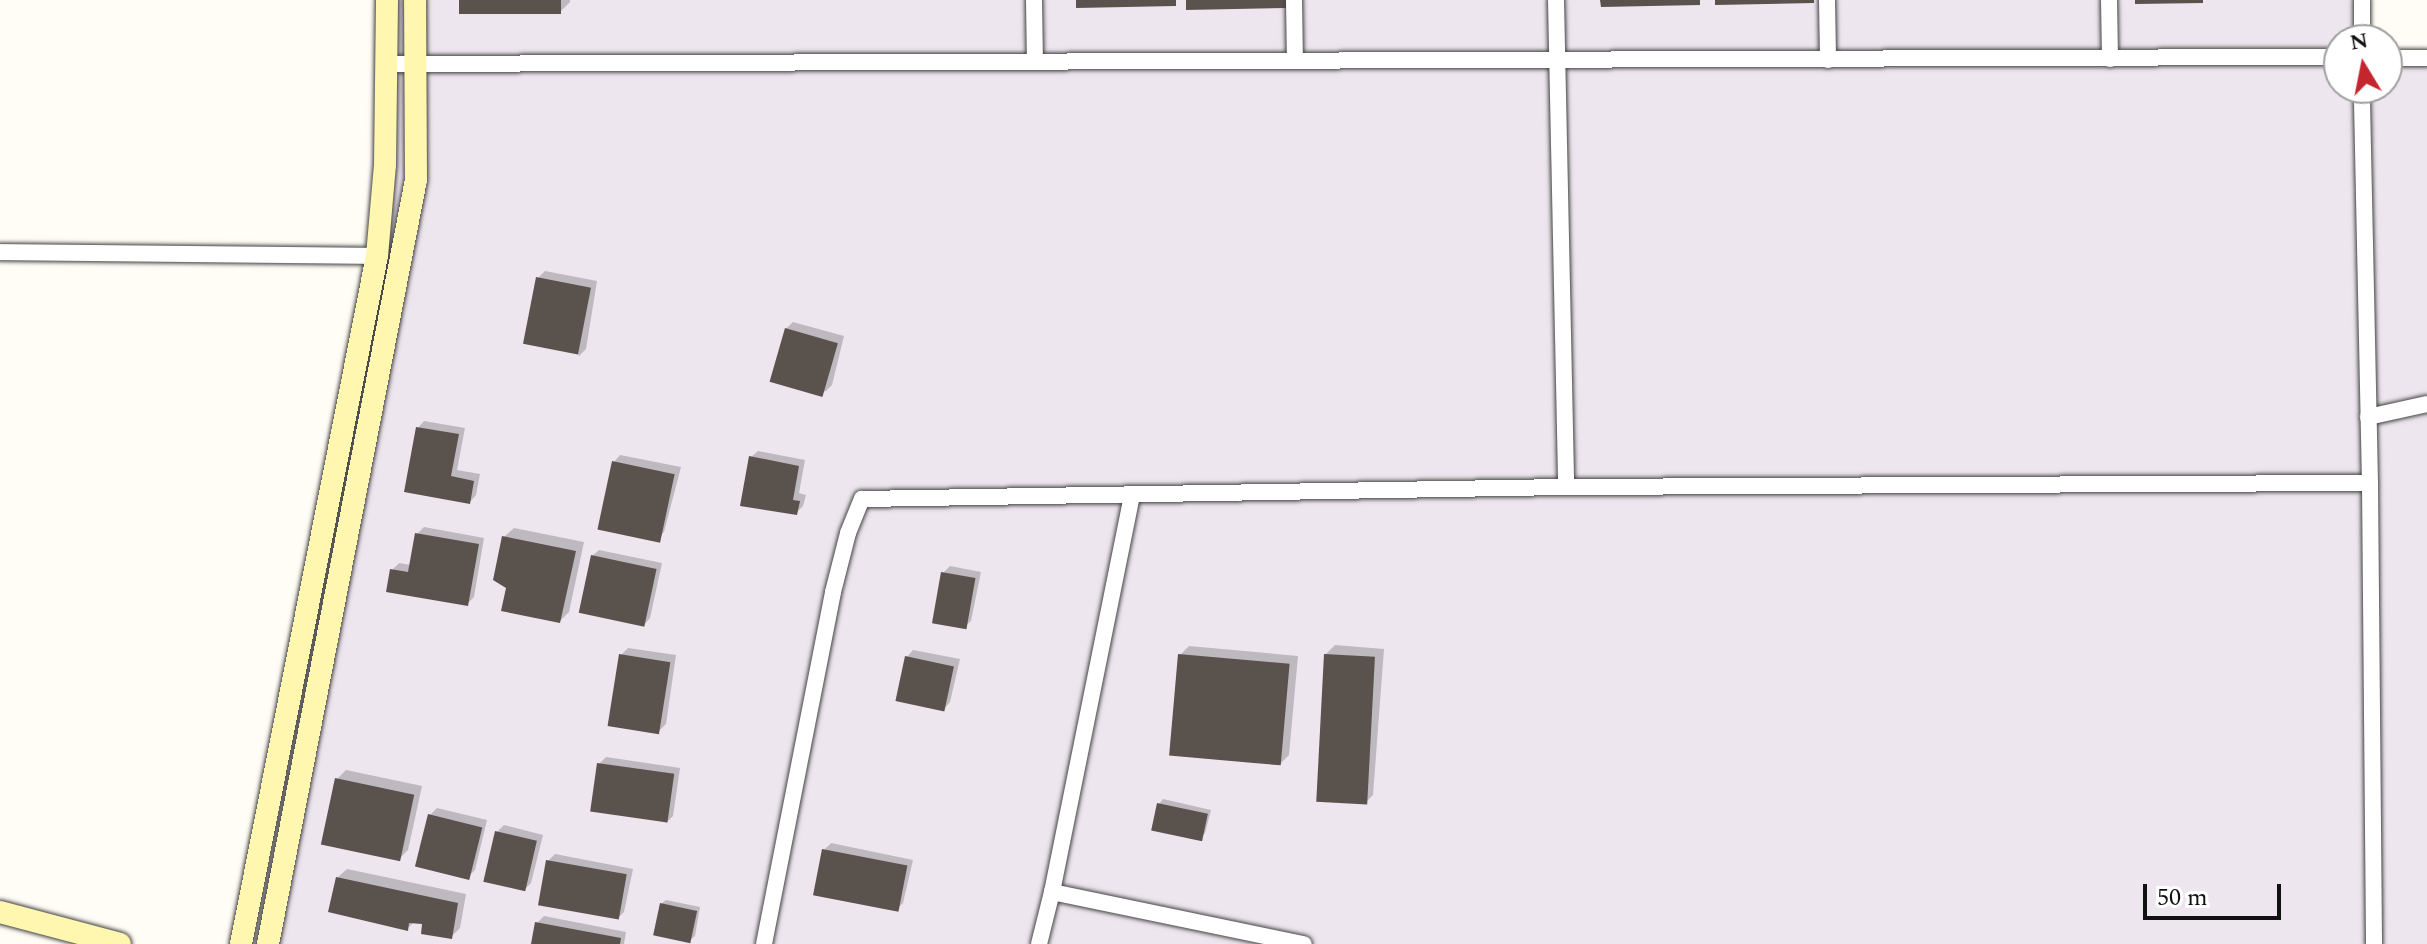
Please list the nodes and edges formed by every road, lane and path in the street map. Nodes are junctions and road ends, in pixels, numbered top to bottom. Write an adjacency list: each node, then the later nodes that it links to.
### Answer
1 (387, 0): 19 (street)
2 (415, 0): 18 (street)
3 (1034, 0): 17 (street)
4 (1294, 0): 15 (street)
5 (1556, 0): 16 (street)
6 (1827, 0): 14 (street)
7 (2109, 0): 13 (street)
8 (2362, 0): 9 (street)
9 (2362, 24)
10 (2323, 57): 13 (street)
11 (2403, 58): 12 (street)
12 (2427, 58)
13 (2110, 59): 14 (street)
14 (1828, 60): 16 (street)
15 (1295, 61): 16 (street); 17 (street)
16 (1557, 61): 26 (street)
17 (1035, 62): 18 (street)
18 (416, 63): 19 (street); 32 (street)
19 (386, 64): 22 (street)
20 (2362, 104): 24 (street)
21 (0, 252): 22 (street)
22 (377, 256): 31 (street)
23 (2427, 404): 24 (street)
24 (2368, 417): 25 (street)
25 (2370, 483): 26 (street); 36 (street)
26 (1566, 487): 27 (street)
27 (1132, 496): 28 (street); 33 (street)
28 (1052, 892): 34 (street); 35 (street)
29 (0, 912): 30 (street)
30 (120, 944)
31 (241, 944)
32 (268, 944)
33 (764, 944)
34 (1039, 944)
35 (1304, 944)
36 (2374, 944)

